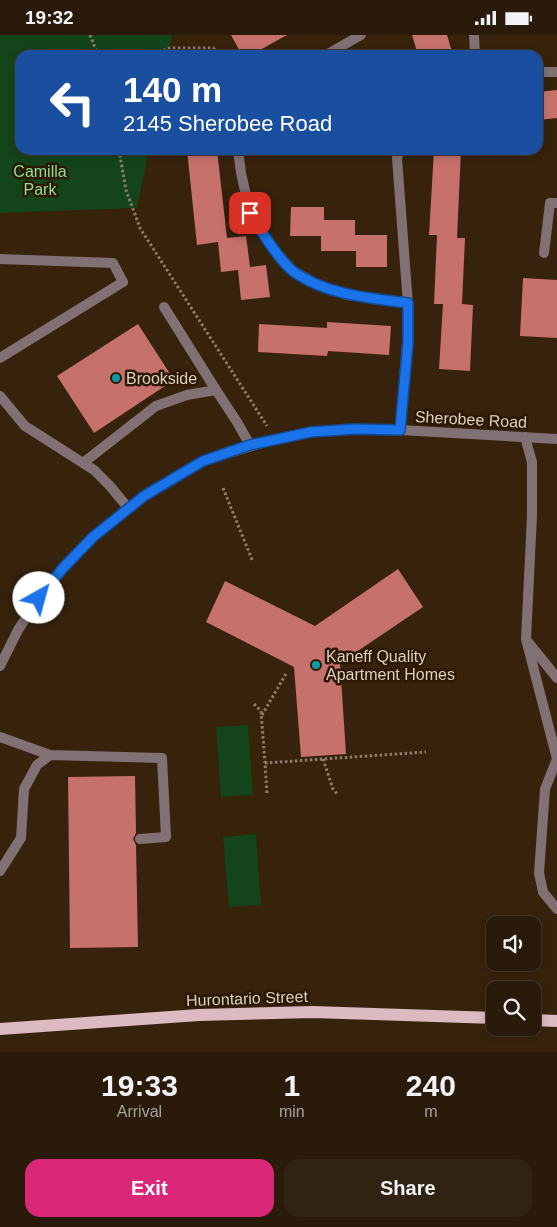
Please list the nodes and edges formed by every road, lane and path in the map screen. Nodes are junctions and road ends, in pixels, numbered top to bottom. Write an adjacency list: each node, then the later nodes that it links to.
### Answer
1 (90, 35): 4 (path)
2 (361, 35): 7 (street)
3 (474, 35): 8 (street)
4 (96, 50)
5 (164, 50): 6 (path)
6 (215, 50)
7 (335, 50)
8 (475, 50)
9 (543, 72): 10 (street)
10 (557, 72)
11 (120, 155): 24 (path)
12 (239, 155): 17 (street)
13 (398, 155): 17 (street)
14 (557, 203): 15 (street)
15 (544, 253)
16 (0, 259): 19 (street)
17 (408, 303): 22 (street)
18 (164, 307): 20 (street)
19 (0, 358)
20 (216, 389): 26 (street); 27 (street)
21 (0, 397): 27 (street)
22 (400, 430): 23 (street, Sherobee Road); 24 (street, Sherobee Road)
23 (525, 437): 25 (street, Sherobee Road); 31 (street)
24 (276, 439): 26 (street, Sherobee Road)
25 (557, 439)
26 (250, 445): 29 (street, Sherobee Road)
27 (83, 463): 29 (street)
28 (223, 489): 30 (path)
29 (128, 508): 32 (street, Sherobee Road)
30 (253, 562)
31 (526, 639): 34 (street); 46 (street)
32 (0, 667)
33 (287, 672): 36 (path)
34 (557, 678)
35 (254, 704): 36 (path)
36 (261, 716): 41 (path)
37 (0, 737): 39 (street)
38 (426, 752): 40 (path)
39 (50, 755): 44 (street); 45 (street)
40 (323, 759): 41 (path); 43 (path)
41 (265, 763): 42 (path)
42 (267, 793)
43 (338, 795)
44 (140, 839)
45 (0, 871)
46 (557, 909)
47 (486, 1018): 50 (main road, Hurontario Street)
48 (541, 1020): 49 (main road)
49 (557, 1021)
50 (0, 1029)

